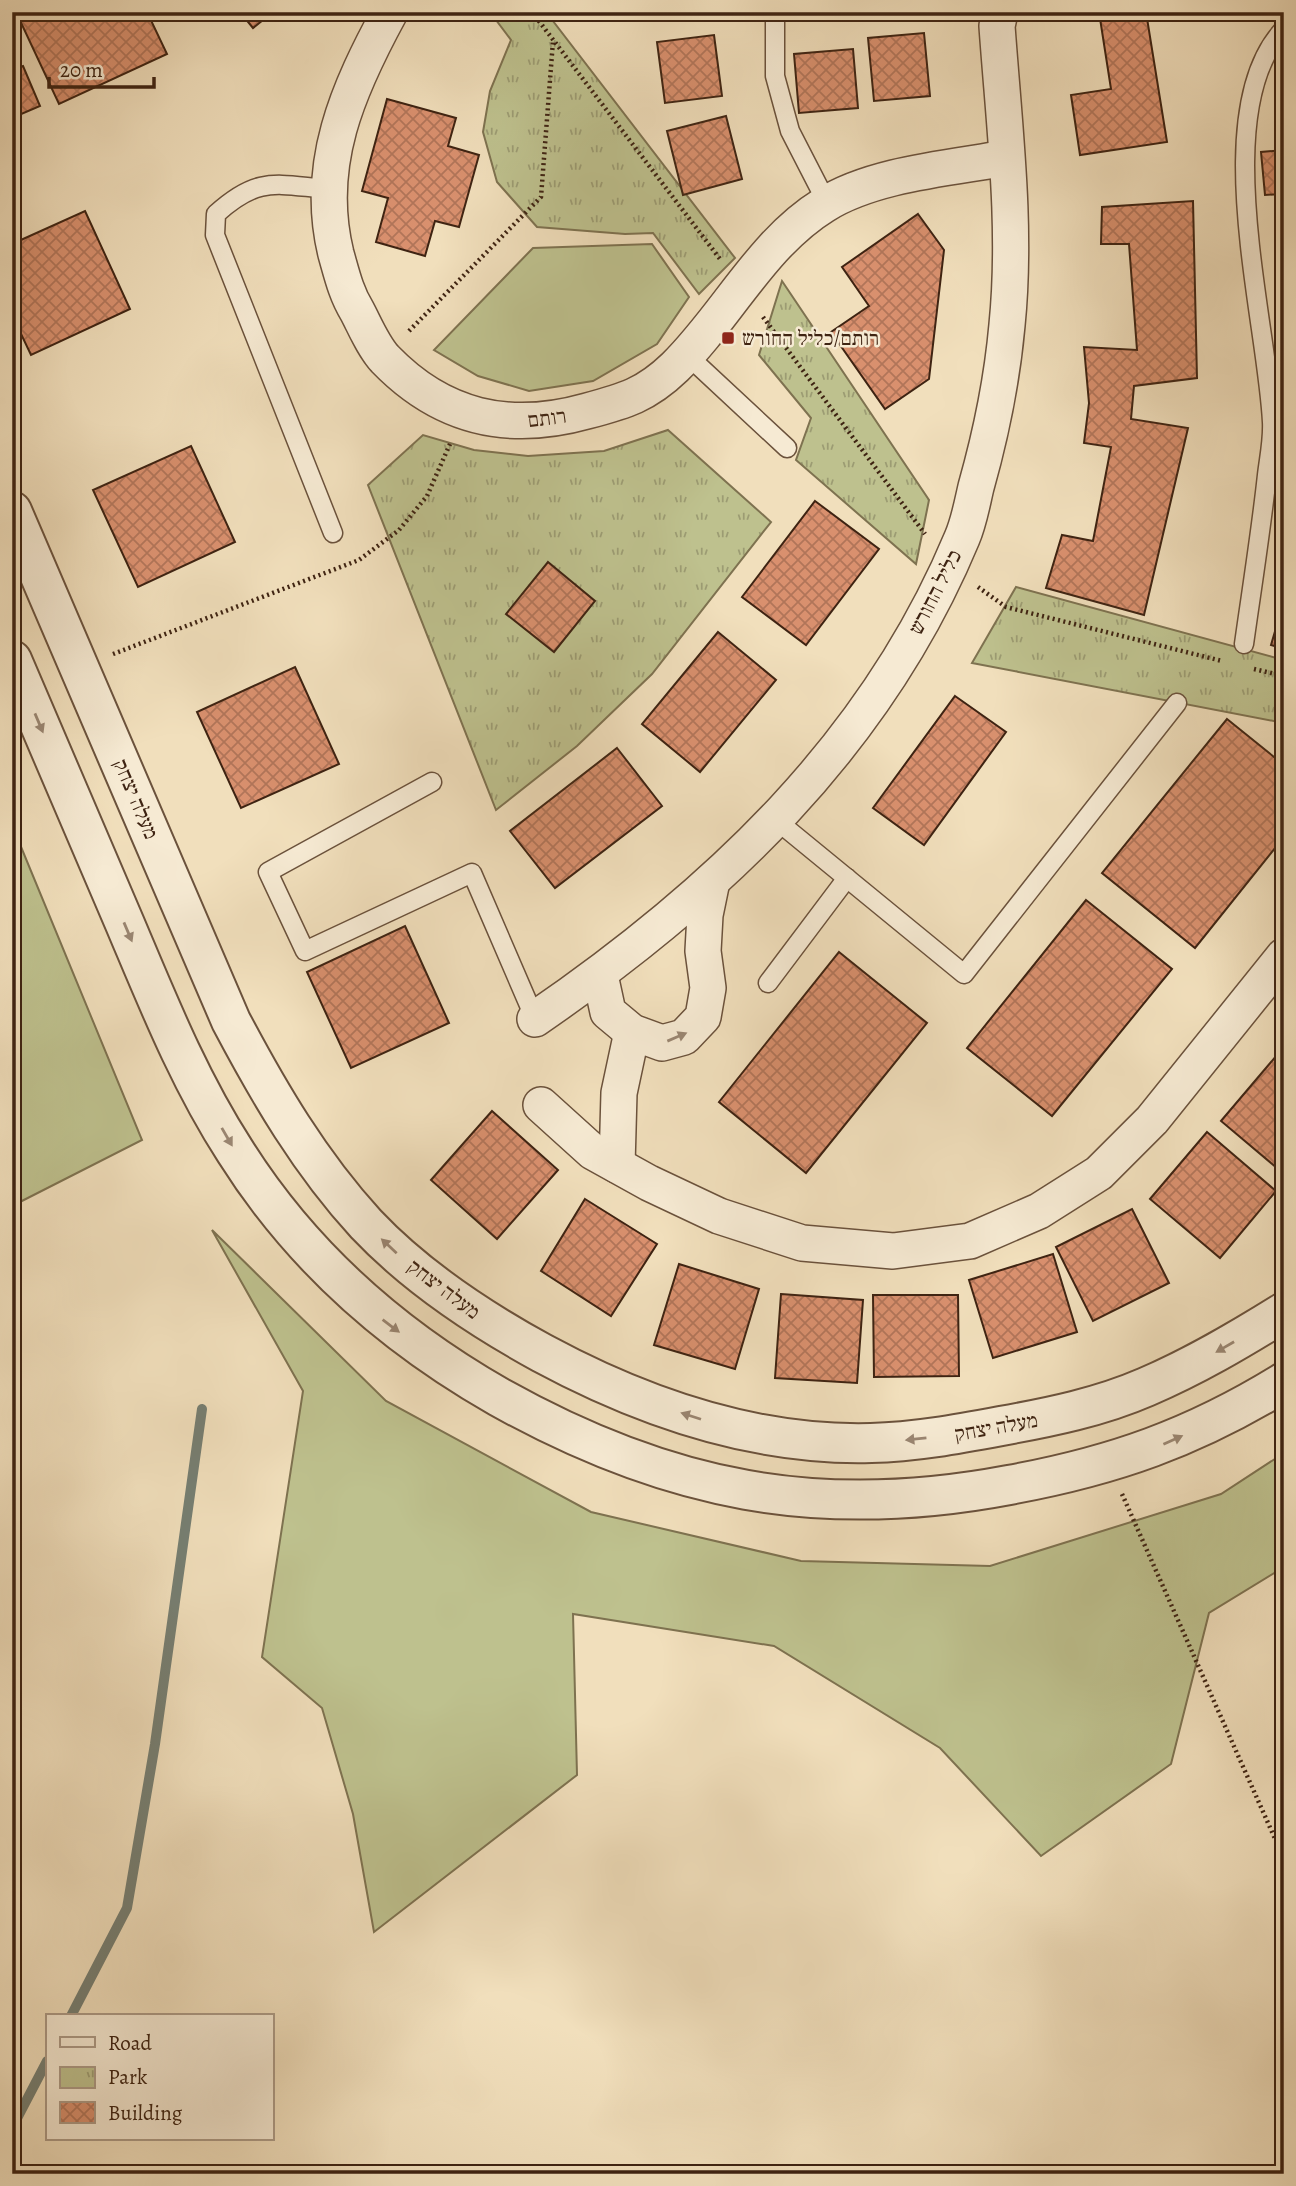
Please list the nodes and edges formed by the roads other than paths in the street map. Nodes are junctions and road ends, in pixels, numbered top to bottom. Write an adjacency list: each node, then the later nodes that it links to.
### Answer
1 (390, 12): 6 (street, רותם)
2 (775, 12): 7 (lane)
3 (1000, 12): 5 (street, כליל החורש)
4 (1284, 29): 12 (lane)
5 (1006, 158): 7 (street, רותם); 16 (street, כליל החורש)
6 (330, 189): 8 (street, רותם); 11 (lane)
7 (827, 203): 8 (street, רותם)
8 (686, 354): 9 (lane)
9 (787, 448)
10 (12, 511): 26 (street, מעלה יצחק, one-way to 10)
11 (333, 533)
12 (1244, 643)
13 (12, 660): 27 (street, one-way to 27)
14 (1177, 703): 17 (lane)
15 (432, 782): 22 (lane)
16 (776, 820): 17 (lane); 18 (street, כליל החורש)
17 (847, 878): 21 (lane)
18 (712, 881): 20 (street, כליל החורש); 23 (street, one-way to 18)
19 (1284, 956): 25 (street)
20 (600, 975): 22 (street, כליל החורש); 23 (street)
21 (768, 983)
22 (535, 1019)
23 (632, 1032): 25 (street)
24 (541, 1105): 25 (street)
25 (617, 1165)
26 (1284, 1312)
27 (1284, 1382)

